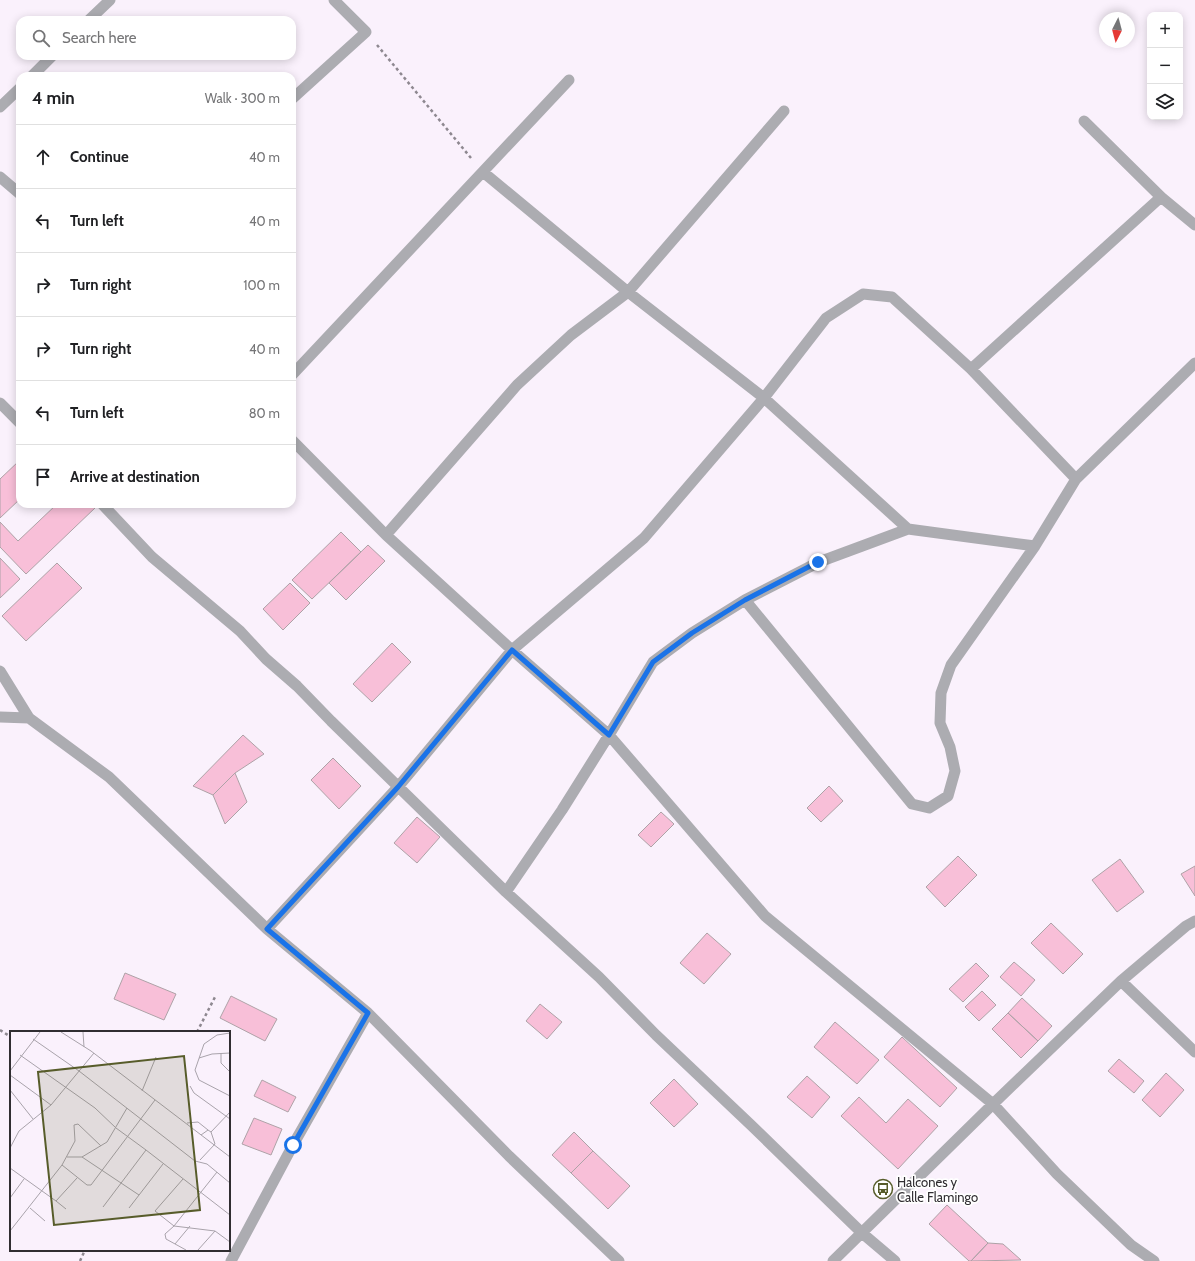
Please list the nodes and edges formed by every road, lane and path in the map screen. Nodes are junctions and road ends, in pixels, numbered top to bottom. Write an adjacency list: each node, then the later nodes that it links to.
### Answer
1 (110, 0): 3 (street)
2 (334, 0): 4 (street)
3 (93, 16)
4 (366, 32): 9 (street); 13 (path)
5 (48, 60): 6 (street)
6 (36, 72)
7 (569, 80): 13 (street)
8 (16, 92): 10 (street)
9 (296, 95)
10 (0, 107)
11 (784, 111): 18 (street)
12 (1084, 121): 16 (street)
13 (483, 172): 18 (street); 21 (street)
14 (0, 177): 15 (street)
15 (16, 191)
16 (1161, 197): 17 (street); 20 (street)
17 (1195, 225)
18 (628, 292): 22 (street); 29 (street)
19 (1195, 363): 26 (street)
20 (970, 369): 22 (street); 26 (street)
21 (296, 371)
22 (764, 398): 28 (street); 32 (street)
23 (0, 403): 24 (street)
24 (16, 419)
25 (296, 444): 29 (street)
26 (1076, 479): 30 (street)
27 (106, 508): 37 (street)
28 (908, 529): 30 (street); 31 (street)
29 (386, 535): 32 (street)
30 (1035, 546): 31 (street)
31 (745, 600): 36 (street)
32 (512, 650): 36 (street); 37 (street)
33 (0, 671): 35 (street)
34 (0, 716): 35 (street)
35 (29, 718): 40 (street)
36 (609, 735): 38 (street); 48 (street)
37 (398, 787): 38 (street); 40 (street)
38 (506, 892): 49 (street)
39 (1195, 922): 41 (street)
40 (267, 929): 43 (street)
41 (1121, 981): 47 (street); 48 (street)
42 (215, 997): 45 (path)
43 (368, 1013): 52 (street); 53 (street)
44 (0, 1030): 46 (path)
45 (198, 1031)
46 (10, 1036)
47 (1195, 1052)
48 (992, 1104): 49 (street); 56 (street)
49 (862, 1233): 54 (street); 55 (street)
50 (85, 1251): 51 (path)
51 (80, 1261)
52 (231, 1261)
53 (619, 1261)
54 (834, 1261)
55 (895, 1261)
56 (1154, 1261)

